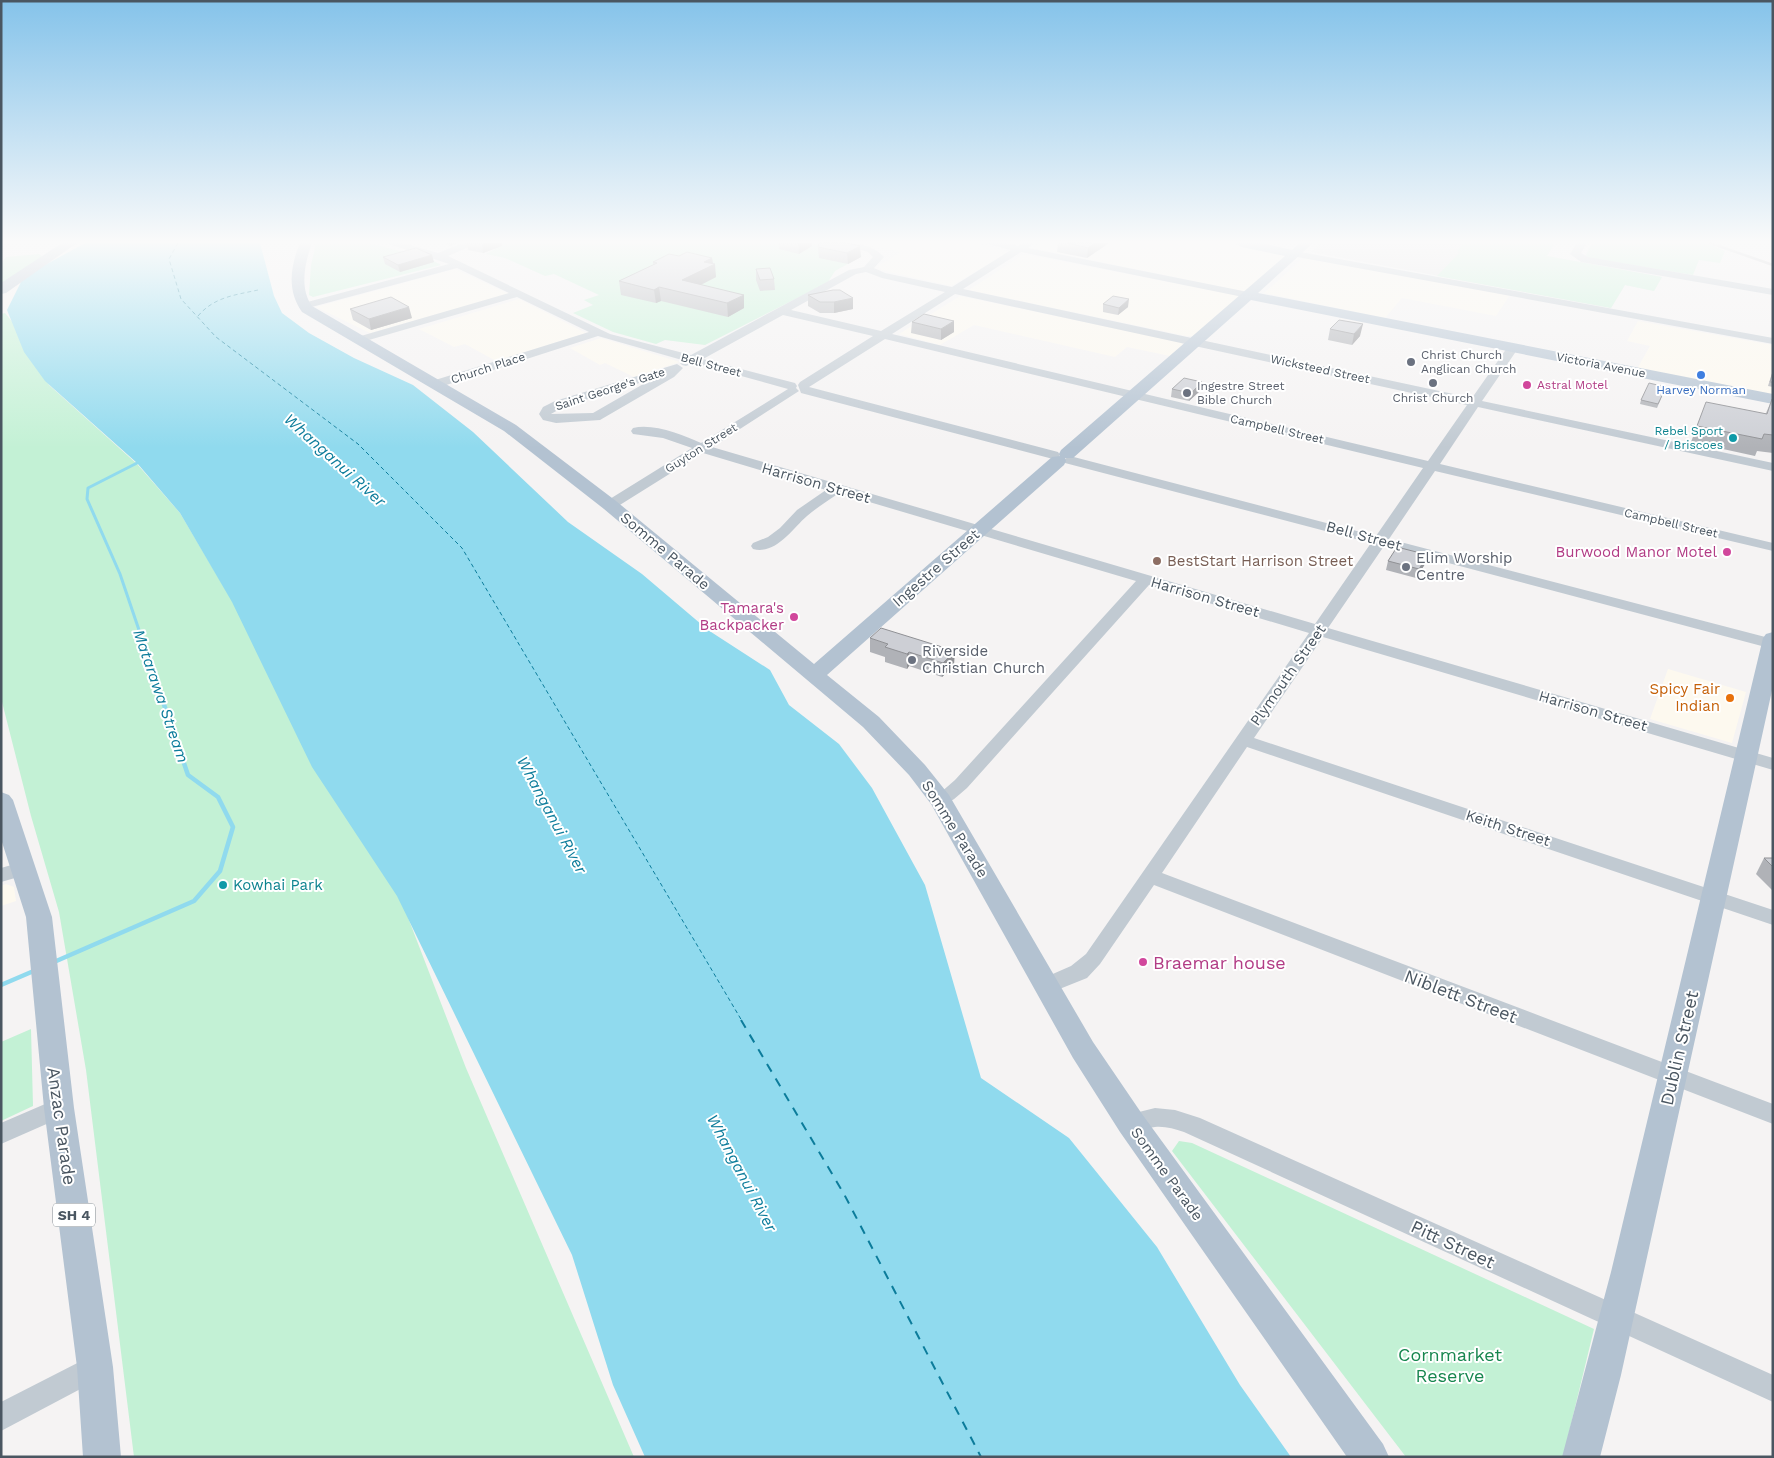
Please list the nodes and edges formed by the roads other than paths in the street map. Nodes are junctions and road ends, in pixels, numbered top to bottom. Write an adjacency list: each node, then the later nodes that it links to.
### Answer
1 (310, 311): 12 (main road, Somme Parade)
2 (458, 311): 12 (street)
3 (552, 311): 10 (street, Bell Street)
4 (922, 311): 11 (street, Guyton Street)
5 (1052, 311): 14 (street, Wicksteed Street)
6 (1230, 311): 14 (main road, Ingestre Street)
7 (1330, 311): 15 (main road, Victoria Avenue)
8 (1608, 311): 13 (street)
9 (781, 312): 11 (street, Campbell Street); 16 (street, Saint George's Gate)
10 (597, 333): 16 (street, Bell Street); 18 (street, Church Place)
11 (882, 336): 19 (street, Guyton Street); 20 (street, Campbell Street)
12 (358, 340): 18 (main road, Somme Parade)
13 (1773, 341)
14 (1194, 342): 20 (main road, Ingestre Street); 22 (street, Wicksteed Street)
15 (1513, 347): 21 (main road, Victoria Avenue); 22 (street, Plymouth Street)
16 (691, 360): 17 (street, Saint George's Gate); 19 (street, Bell Street)
17 (677, 368): 17 (street, Saint George's Gate)
18 (436, 384): 29 (main road, Somme Parade)
19 (798, 388): 24 (street, Guyton Street); 25 (street, Bell Street)
20 (1133, 395): 25 (main road, Ingestre Street); 26 (street, Campbell Street)
21 (1773, 399)
22 (1475, 402): 26 (street, Plymouth Street); 27 (street, Wicksteed Street)
23 (637, 431): 24 (street, Harrison Street)
24 (702, 448): 28 (street, Harrison Street); 29 (street, Guyton Street)
25 (1062, 458): 30 (main road, Ingestre Street); 31 (street, Bell Street)
26 (1431, 466): 31 (street, Plymouth Street); 33 (street, Campbell Street)
27 (1773, 467)
28 (836, 489): 30 (street, Harrison Street); 32 (street)
29 (610, 505): 37 (main road, Somme Parade)
30 (978, 531): 34 (street, Harrison Street); 37 (main road, Ingestre Street)
31 (1380, 541): 35 (street, Plymouth Street); 36 (street, Bell Street)
32 (758, 546)
33 (1773, 547)
34 (1145, 580): 35 (street, Harrison Street); 42 (street)
35 (1319, 631): 38 (street, Plymouth Street); 39 (street, Harrison Street)
36 (1772, 642): 39 (main road, Dublin Street)
37 (814, 675): 42 (main road, Somme Parade)
38 (1243, 740): 44 (street, Plymouth Street); 45 (street, Keith Street)
39 (1746, 756): 40 (street, Harrison Street); 45 (main road, Dublin Street)
40 (1773, 764)
41 (1, 800): 43 (main road, Anzac Parade / SH 4)
42 (940, 800): 47 (main road, Somme Parade)
43 (12, 872): 49 (main road, Anzac Parade / SH 4)
44 (1150, 876): 47 (street, Plymouth Street); 48 (street, Niblett Street)
45 (1713, 898): 46 (street, Keith Street); 48 (main road, Dublin Street)
46 (1773, 918)
47 (1047, 986): 51 (main road, Somme Parade)
48 (1672, 1077): 50 (street, Niblett Street); 53 (main road, Dublin Street)
49 (59, 1108): 52 (street); 54 (main road, Anzac Parade / SH 4)
50 (1773, 1114)
51 (1131, 1123): 53 (street, Pitt Street); 58 (main road, Somme Parade)
52 (1, 1134)
53 (1617, 1319): 55 (street, Pitt Street); 59 (main road, Dublin Street)
54 (95, 1367): 56 (street); 57 (main road, Anzac Parade / SH 4)
55 (1773, 1390)
56 (1, 1417)
57 (102, 1457)
58 (1370, 1457)
59 (1581, 1457)

